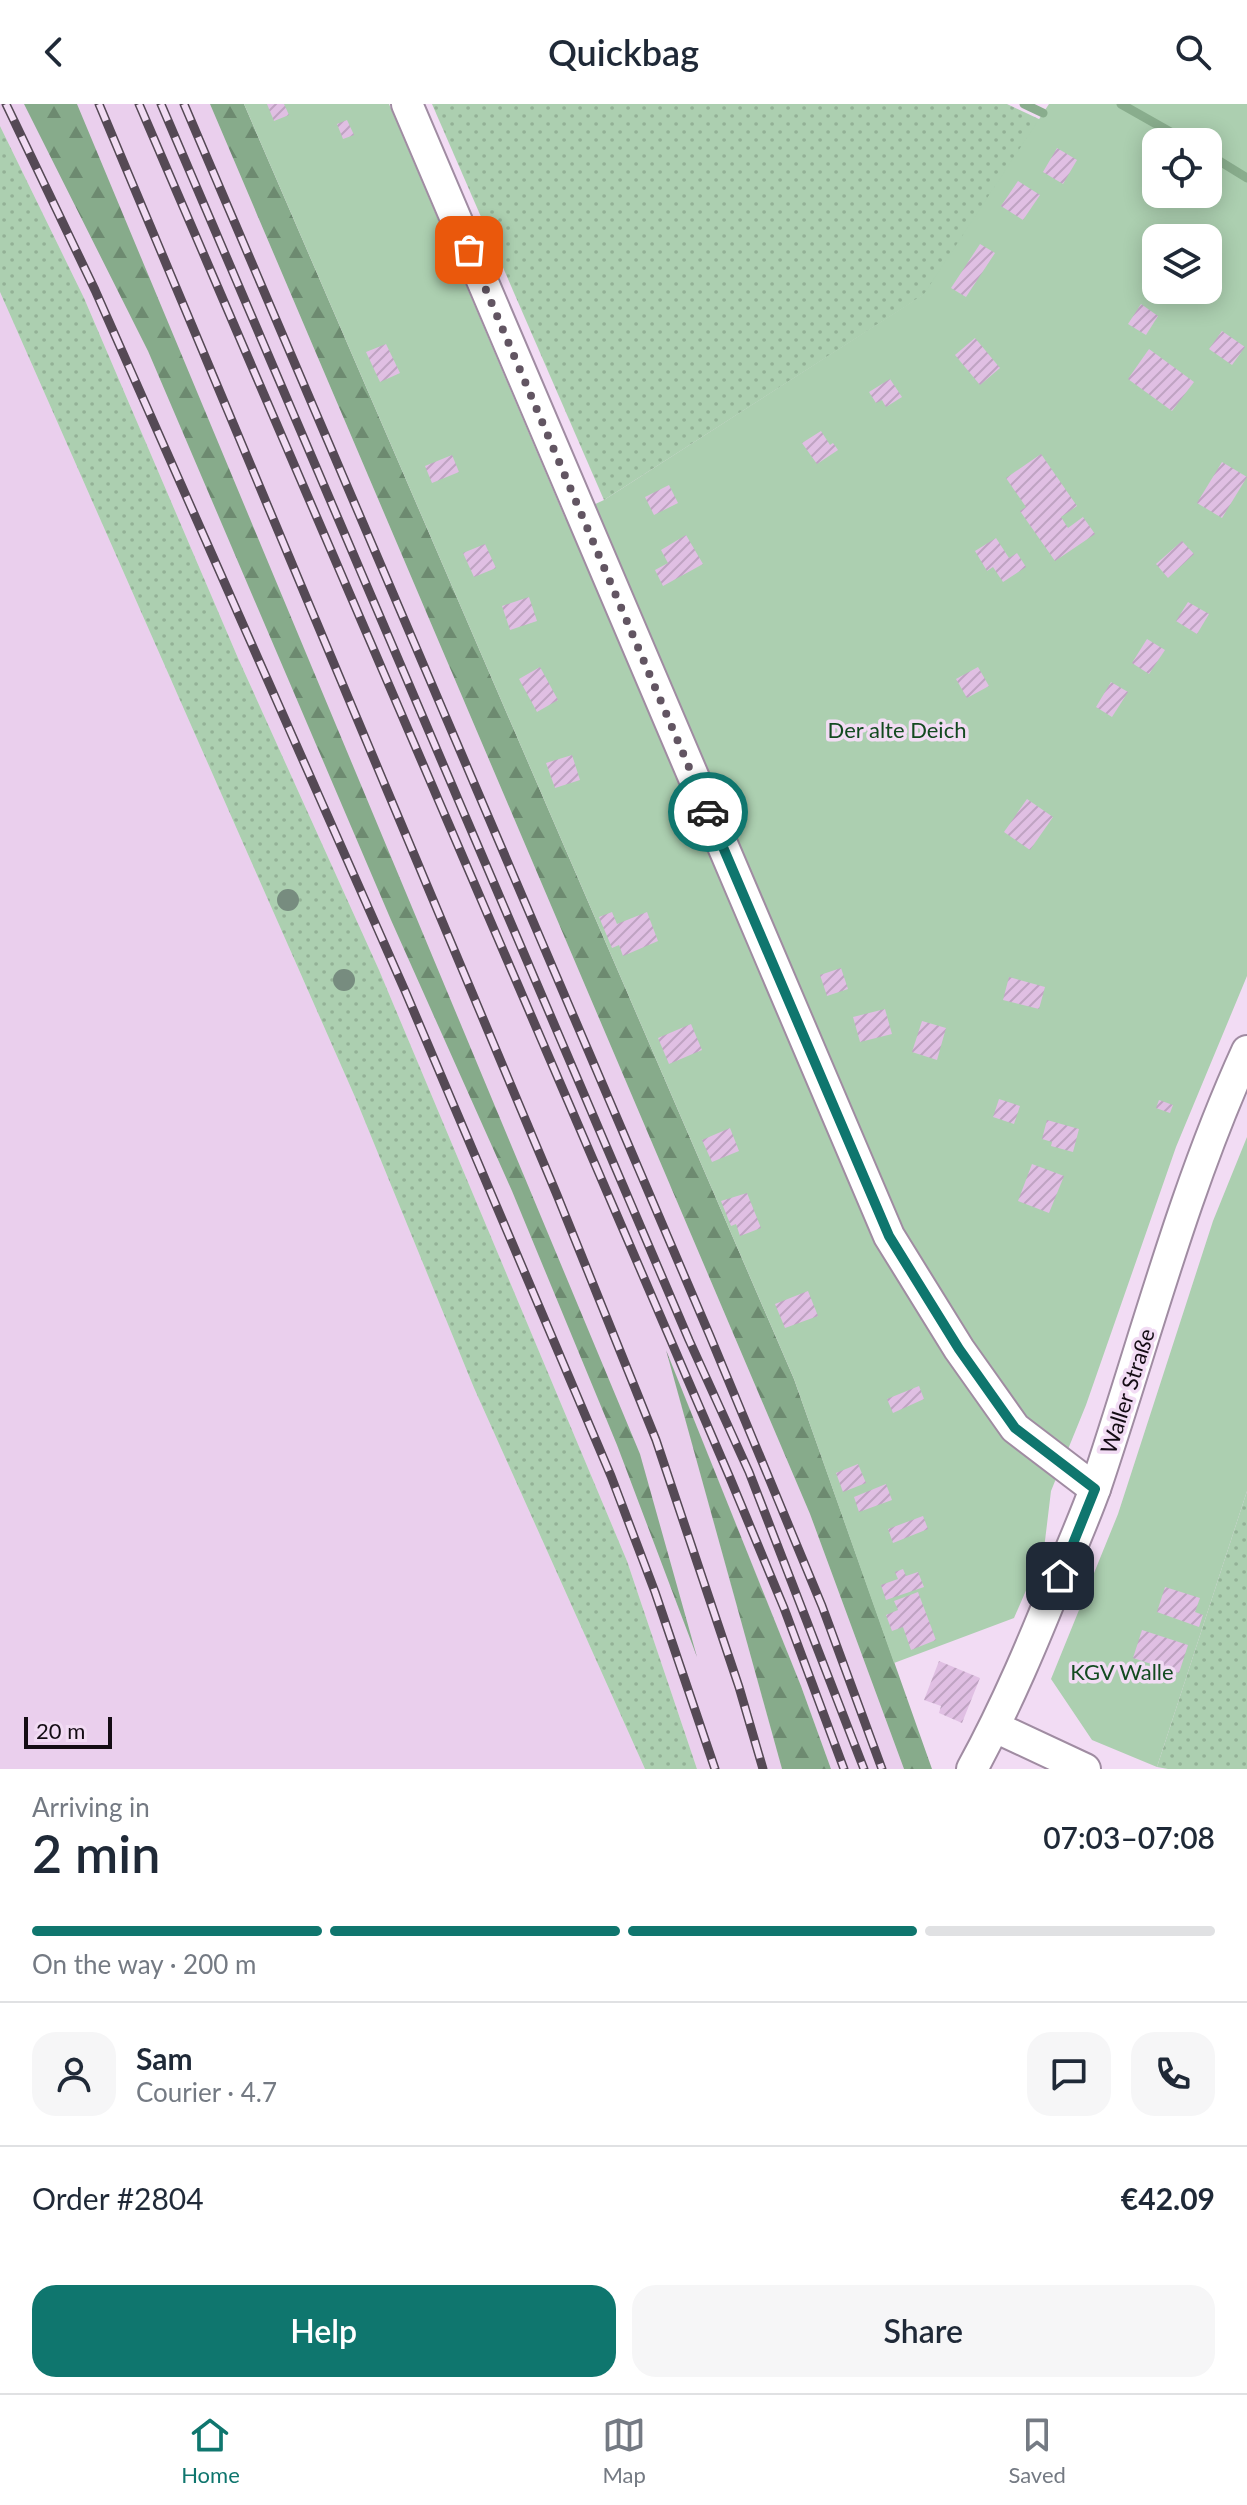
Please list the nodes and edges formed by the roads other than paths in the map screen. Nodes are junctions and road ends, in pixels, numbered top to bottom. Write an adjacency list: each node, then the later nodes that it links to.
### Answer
1 (407, 104): 3 (street)
2 (1247, 1051): 3 (street, Waller Straße)
3 (1095, 1489): 4 (street, Waller Straße)
4 (995, 1727): 5 (street, Waller Straße); 6 (street)
5 (972, 1769)
6 (1085, 1769)

